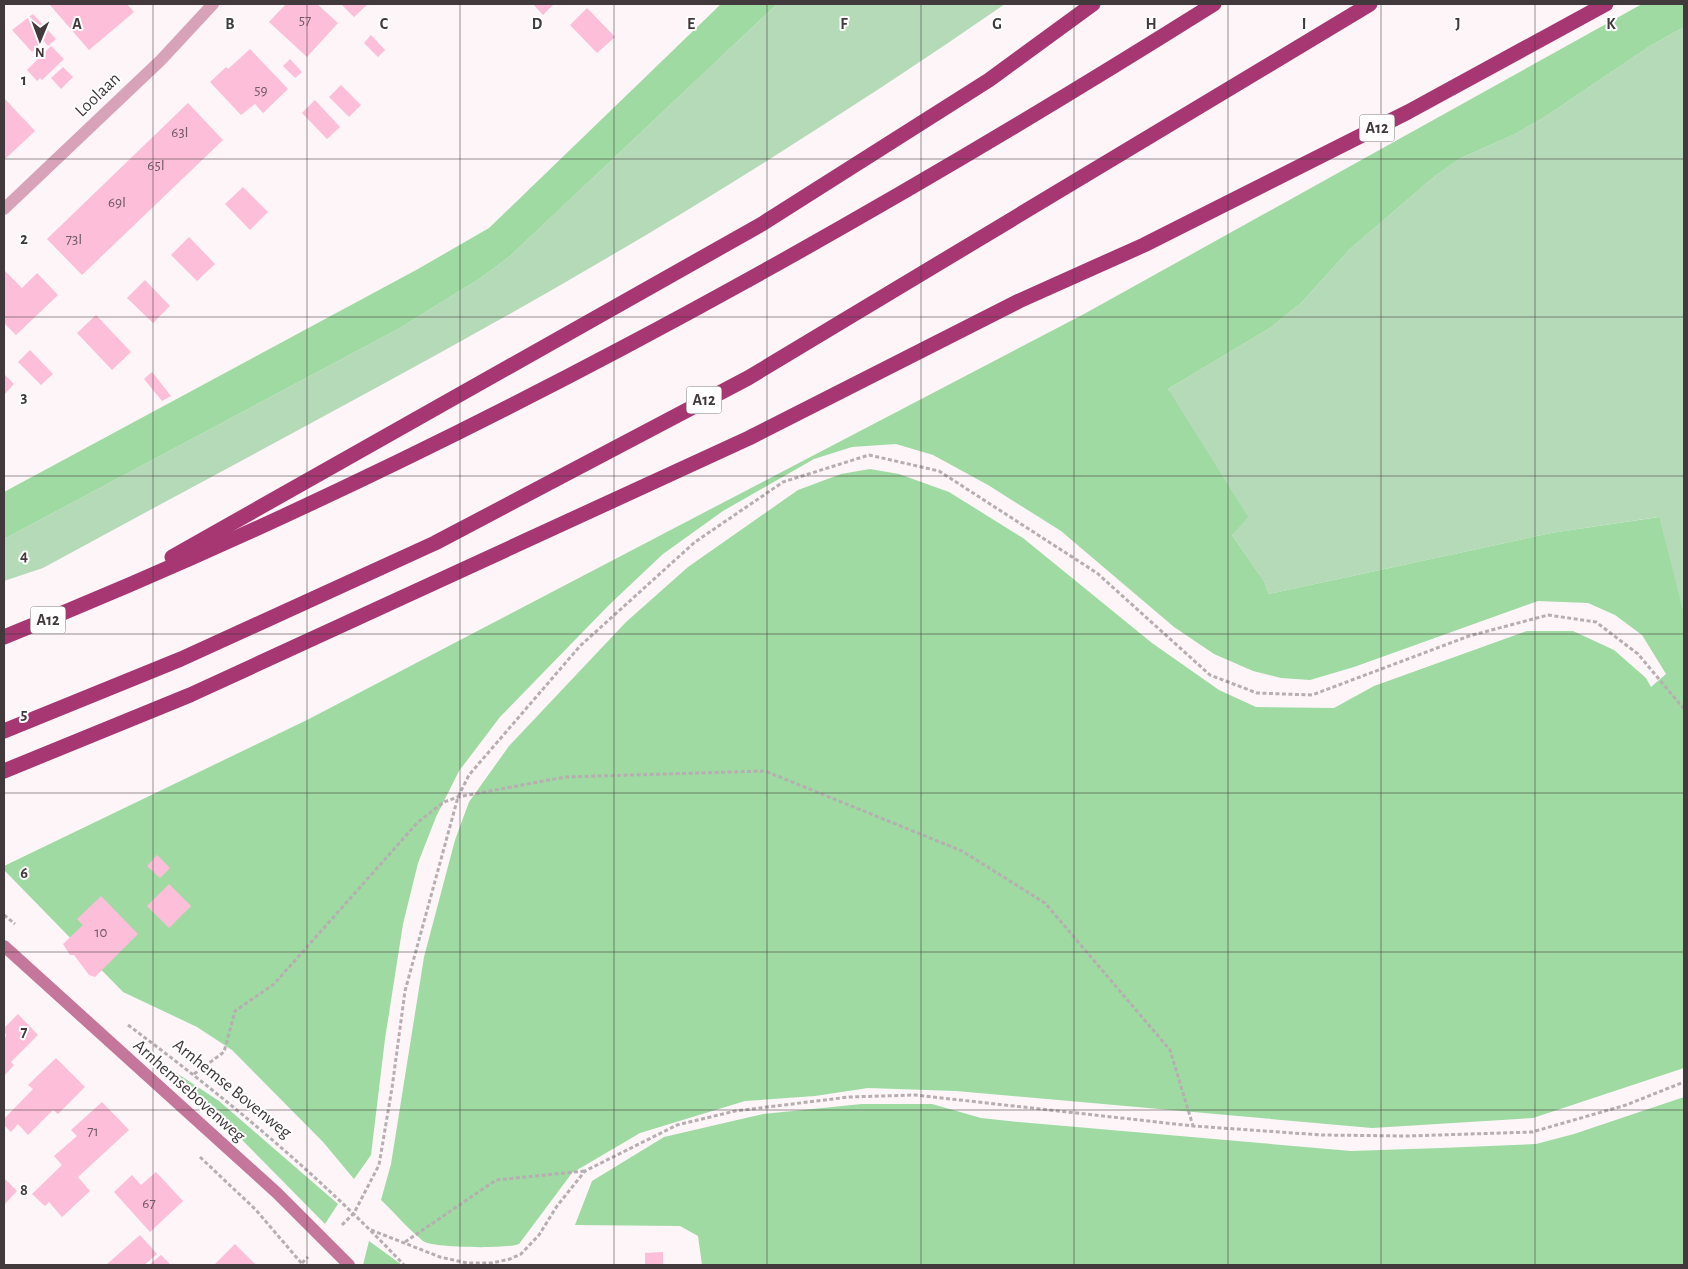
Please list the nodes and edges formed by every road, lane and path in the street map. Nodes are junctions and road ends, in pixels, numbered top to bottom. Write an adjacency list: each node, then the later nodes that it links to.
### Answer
1 (213, 4): 6 (street, Loolaan)
2 (1093, 4): 7 (highway, A12)
3 (1214, 4): 7 (highway, A12)
4 (1370, 4): 10 (highway, A12)
5 (1606, 4): 11 (highway, A12)
6 (4, 209)
7 (92, 602): 8 (highway, A12)
8 (4, 638)
9 (1684, 709): 12 (path)
10 (4, 731)
11 (4, 771)
12 (458, 797): 15 (path); 17 (path); 19 (path)
13 (4, 946): 22 (main road, Arnhemsebovenweg)
14 (125, 1022): 15 (path, Arnhemse Bovenweg)
15 (194, 1074): 19 (path, Arnhemse Bovenweg)
16 (1684, 1082): 17 (path)
17 (1193, 1126): 18 (path)
18 (585, 1171): 21 (path); 21 (path)
19 (354, 1213): 20 (path, Arnhemse Bovenweg)
20 (371, 1230): 21 (path); 23 (path, Arnhemse Bovenweg)
21 (405, 1242)
22 (349, 1265)
23 (404, 1265)

